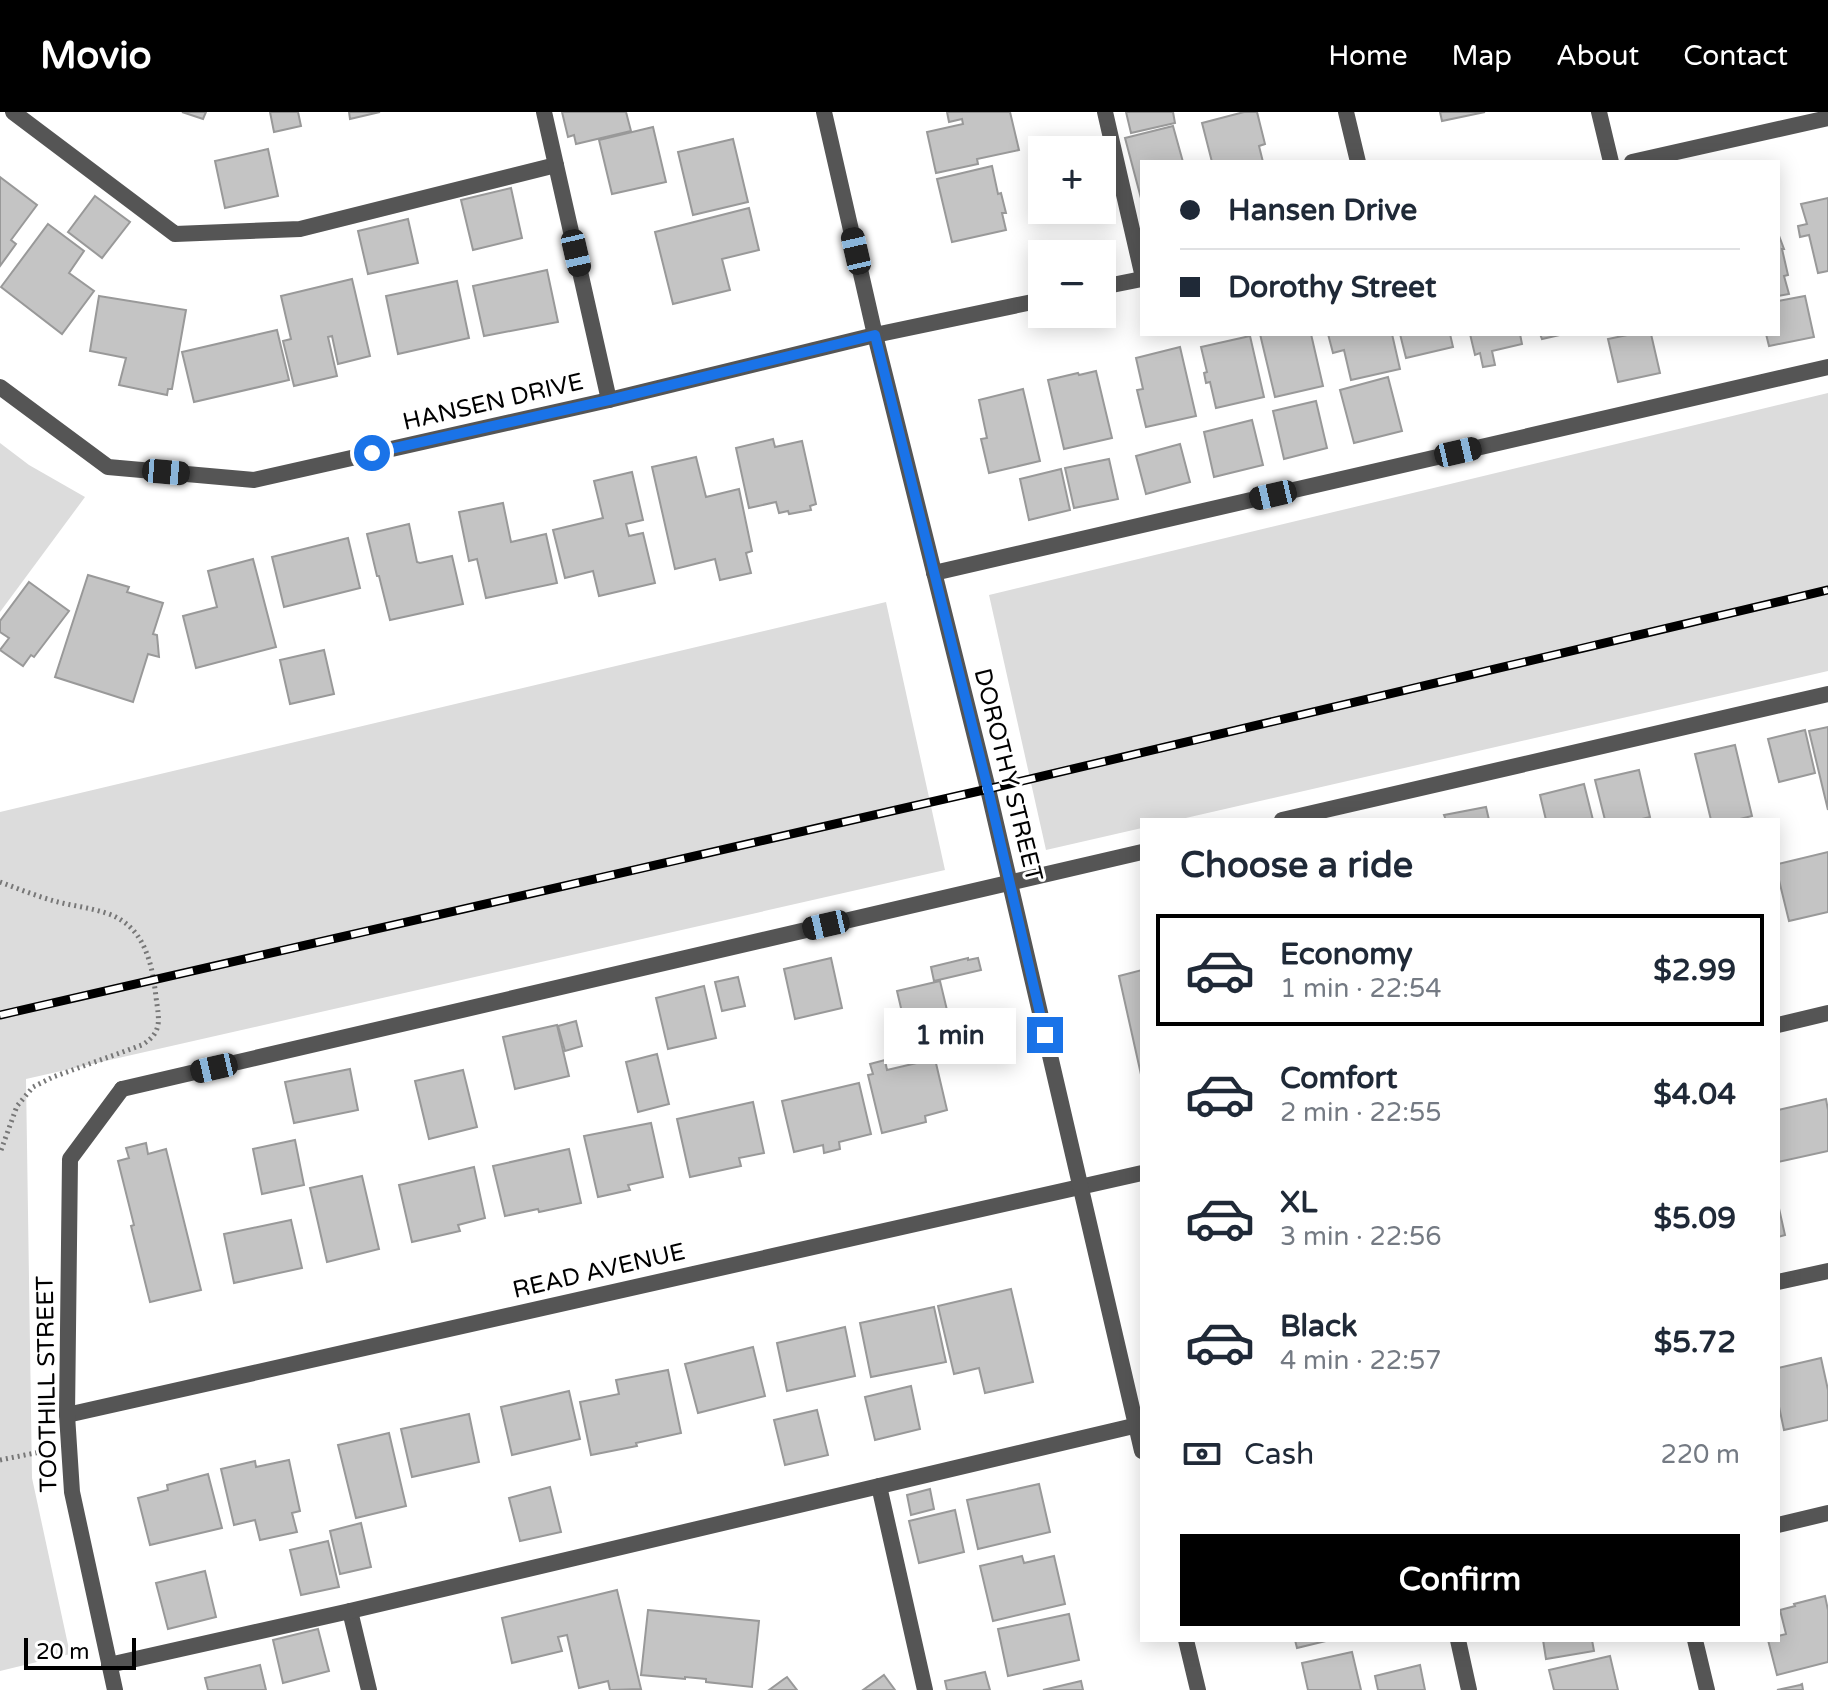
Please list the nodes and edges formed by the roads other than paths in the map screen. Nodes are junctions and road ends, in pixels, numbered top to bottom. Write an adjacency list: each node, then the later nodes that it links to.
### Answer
1 (13, 112): 11 (street)
2 (544, 112): 11 (street)
3 (824, 112): 16 (street, DOROTHY STREET)
4 (1105, 112): 12 (street)
5 (1346, 112): 8 (street)
6 (1599, 112): 9 (street)
7 (1825, 116): 10 (street)
8 (1358, 160)
9 (1611, 160)
10 (1640, 160)
11 (556, 165): 19 (street)
12 (1140, 264)
13 (1140, 279): 14 (street)
14 (1116, 284)
15 (1028, 303): 16 (street, HANSEN DRIVE)
16 (875, 335): 19 (street, HANSEN DRIVE); 20 (street, DOROTHY STREET)
17 (1828, 367): 20 (street)
18 (0, 387): 19 (street, HANSEN DRIVE)
19 (609, 400)
20 (934, 573): 24 (street, DOROTHY STREET)
21 (1828, 694): 22 (street)
22 (1291, 818)
23 (1140, 852): 24 (street)
24 (1010, 883): 28 (street, DOROTHY STREET); 31 (street, TOOTHILL STREET)
25 (1828, 1013): 26 (street)
26 (1780, 1025)
27 (1140, 1173): 28 (street, READ AVENUE)
28 (1081, 1187): 31 (street, READ AVENUE); 32 (street, DOROTHY STREET)
29 (1828, 1271): 30 (street)
30 (1780, 1282)
31 (67, 1415): 40 (street, TOOTHILL STREET)
32 (1139, 1424): 33 (street)
33 (879, 1486): 36 (street); 43 (street)
34 (1828, 1513): 35 (street)
35 (1780, 1525)
36 (350, 1611): 40 (street); 42 (street)
37 (1186, 1642): 44 (street)
38 (1458, 1642): 45 (street)
39 (1695, 1642): 46 (street)
40 (109, 1665): 41 (street, TOOTHILL STREET)
41 (115, 1690)
42 (369, 1690)
43 (925, 1690)
44 (1198, 1690)
45 (1469, 1690)
46 (1707, 1690)

